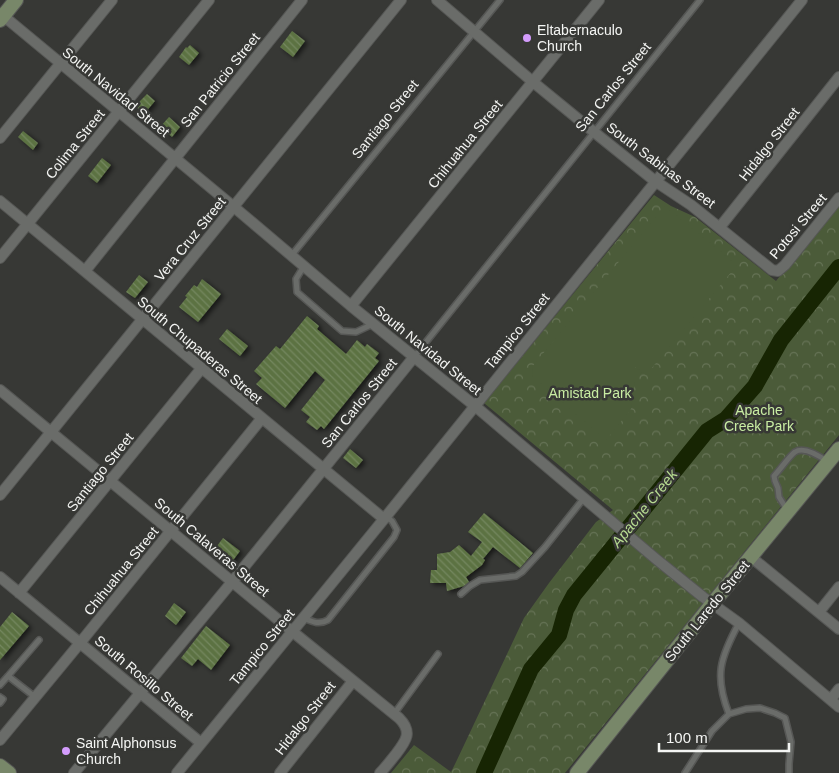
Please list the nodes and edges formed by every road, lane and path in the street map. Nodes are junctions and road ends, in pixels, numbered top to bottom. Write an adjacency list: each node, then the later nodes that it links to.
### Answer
1 (16, 0): 11 (main road)
2 (112, 0): 13 (street)
3 (209, 0): 16 (street, Colima Street)
4 (302, 0): 19 (street, San Patricio Street)
5 (401, 0): 23 (street, Vera Cruz Street)
6 (437, 0): 12 (street, South Sabinas Street)
7 (500, 0): 12 (lane, Santiago Street)
8 (599, 0): 15 (street, Chihuahua Street)
9 (700, 0): 17 (lane, San Carlos Street)
10 (802, 0): 20 (street, Tampico Street)
11 (1, 16): 13 (street, South Navidad Street)
12 (474, 31): 15 (street, South Sabinas Street); 26 (lane, Santiago Street)
13 (60, 64): 16 (street, South Navidad Street); 18 (street)
14 (839, 77): 25 (street, Hidalgo Street)
15 (533, 82): 17 (street, South Sabinas Street); 31 (street, Chihuahua Street)
16 (118, 111): 19 (street, South Navidad Street); 24 (street, Colima Street)
17 (594, 132): 20 (street, South Sabinas Street); 34 (lane, San Carlos Street)
18 (0, 138)
19 (175, 158): 23 (street, South Navidad Street); 29 (street, San Patricio Street)
20 (655, 181): 25 (street, South Sabinas Street); 37 (street, Tampico Street)
21 (839, 198): 30 (street, Potosi Street)
22 (0, 201): 24 (street, South Chupaderas Street)
23 (234, 207): 26 (street, South Navidad Street); 32 (street, Vera Cruz Street)
24 (28, 224): 27 (street, Colima Street); 29 (street, South Chupaderas Street)
25 (720, 228): 30 (street, South Sabinas Street)
26 (291, 256): 28 (street, South Navidad Street)
27 (0, 258)
28 (304, 266): 31 (street, South Navidad Street); 33 (lane)
29 (85, 271): 32 (street, South Chupaderas Street)
30 (778, 271)
31 (351, 306): 33 (street, South Navidad Street)
32 (142, 320): 35 (street, South Chupaderas Street); 39 (street, Vera Cruz Street)
33 (373, 324): 34 (street, South Navidad Street)
34 (414, 357): 37 (street, South Navidad Street); 42 (street, San Carlos Street)
35 (201, 369): 38 (street, South Chupaderas Street); 43 (street, Santiago Street)
36 (0, 390): 39 (street, South Calaveras Street)
37 (474, 406): 45 (street, South Navidad Street); 47 (street, Tampico Street)
38 (262, 418): 42 (street, South Chupaderas Street); 48 (street, Chihuahua Street)
39 (51, 432): 43 (street, South Calaveras Street); 44 (street, Vera Cruz Street)
40 (839, 449): 41 (main road, South Laredo Street)
41 (828, 462): 46 (main road, South Laredo Street); 46 (lane)
42 (323, 469): 47 (street, South Chupaderas Street); 51 (street, San Carlos Street)
43 (110, 481): 48 (street, South Calaveras Street); 53 (street, Santiago Street)
44 (0, 495)
45 (584, 498): 54 (lane); 55 (street, South Navidad Street)
46 (788, 511): 49 (main road, South Laredo Street)
47 (385, 518): 57 (street, Tampico Street); 57 (lane)
48 (172, 531): 51 (street, South Calaveras Street); 62 (street, Chihuahua Street)
49 (751, 557): 55 (main road, South Laredo Street); 56 (street)
50 (0, 577): 53 (street, South Rosillo Street)
51 (232, 582): 60 (street, South Calaveras Street); 68 (street, San Carlos Street)
52 (839, 587): 56 (street)
53 (19, 593): 62 (street, South Rosillo Street)
54 (461, 594)
55 (712, 604): 58 (street, South Navidad Street); 84 (main road, South Laredo Street)
56 (819, 612): 59 (street)
57 (304, 618): 60 (street, Tampico Street)
58 (739, 624): 71 (street, South Navidad Street); 75 (lane)
59 (839, 629)
60 (292, 632): 65 (street, South Calaveras Street); 77 (street, Tampico Street)
61 (38, 640): 64 (lane)
62 (80, 643): 68 (street, South Rosillo Street); 70 (street, Chihuahua Street)
63 (438, 654): 74 (lane)
64 (8, 676): 66 (lane); 70 (lane)
65 (353, 681): 74 (street, South Calaveras Street); 82 (street, Hidalgo Street)
66 (0, 686)
67 (839, 688): 71 (street)
68 (141, 693): 77 (street, South Rosillo Street); 80 (street, San Carlos Street)
69 (0, 696): 72 (lane)
70 (35, 698): 76 (street, Chihuahua Street)
71 (831, 699): 73 (street, South Navidad Street)
72 (0, 703)
73 (839, 706)
74 (394, 714): 83 (street, South Calaveras Street)
75 (729, 714): 85 (lane); 86 (lane)
76 (0, 740)
77 (201, 743): 81 (street, Tampico Street)
78 (0, 766): 79 (main road)
79 (8, 773)
80 (74, 773)
81 (177, 773)
82 (280, 773)
83 (380, 773)
84 (577, 773)
85 (685, 773)
86 (789, 773)

